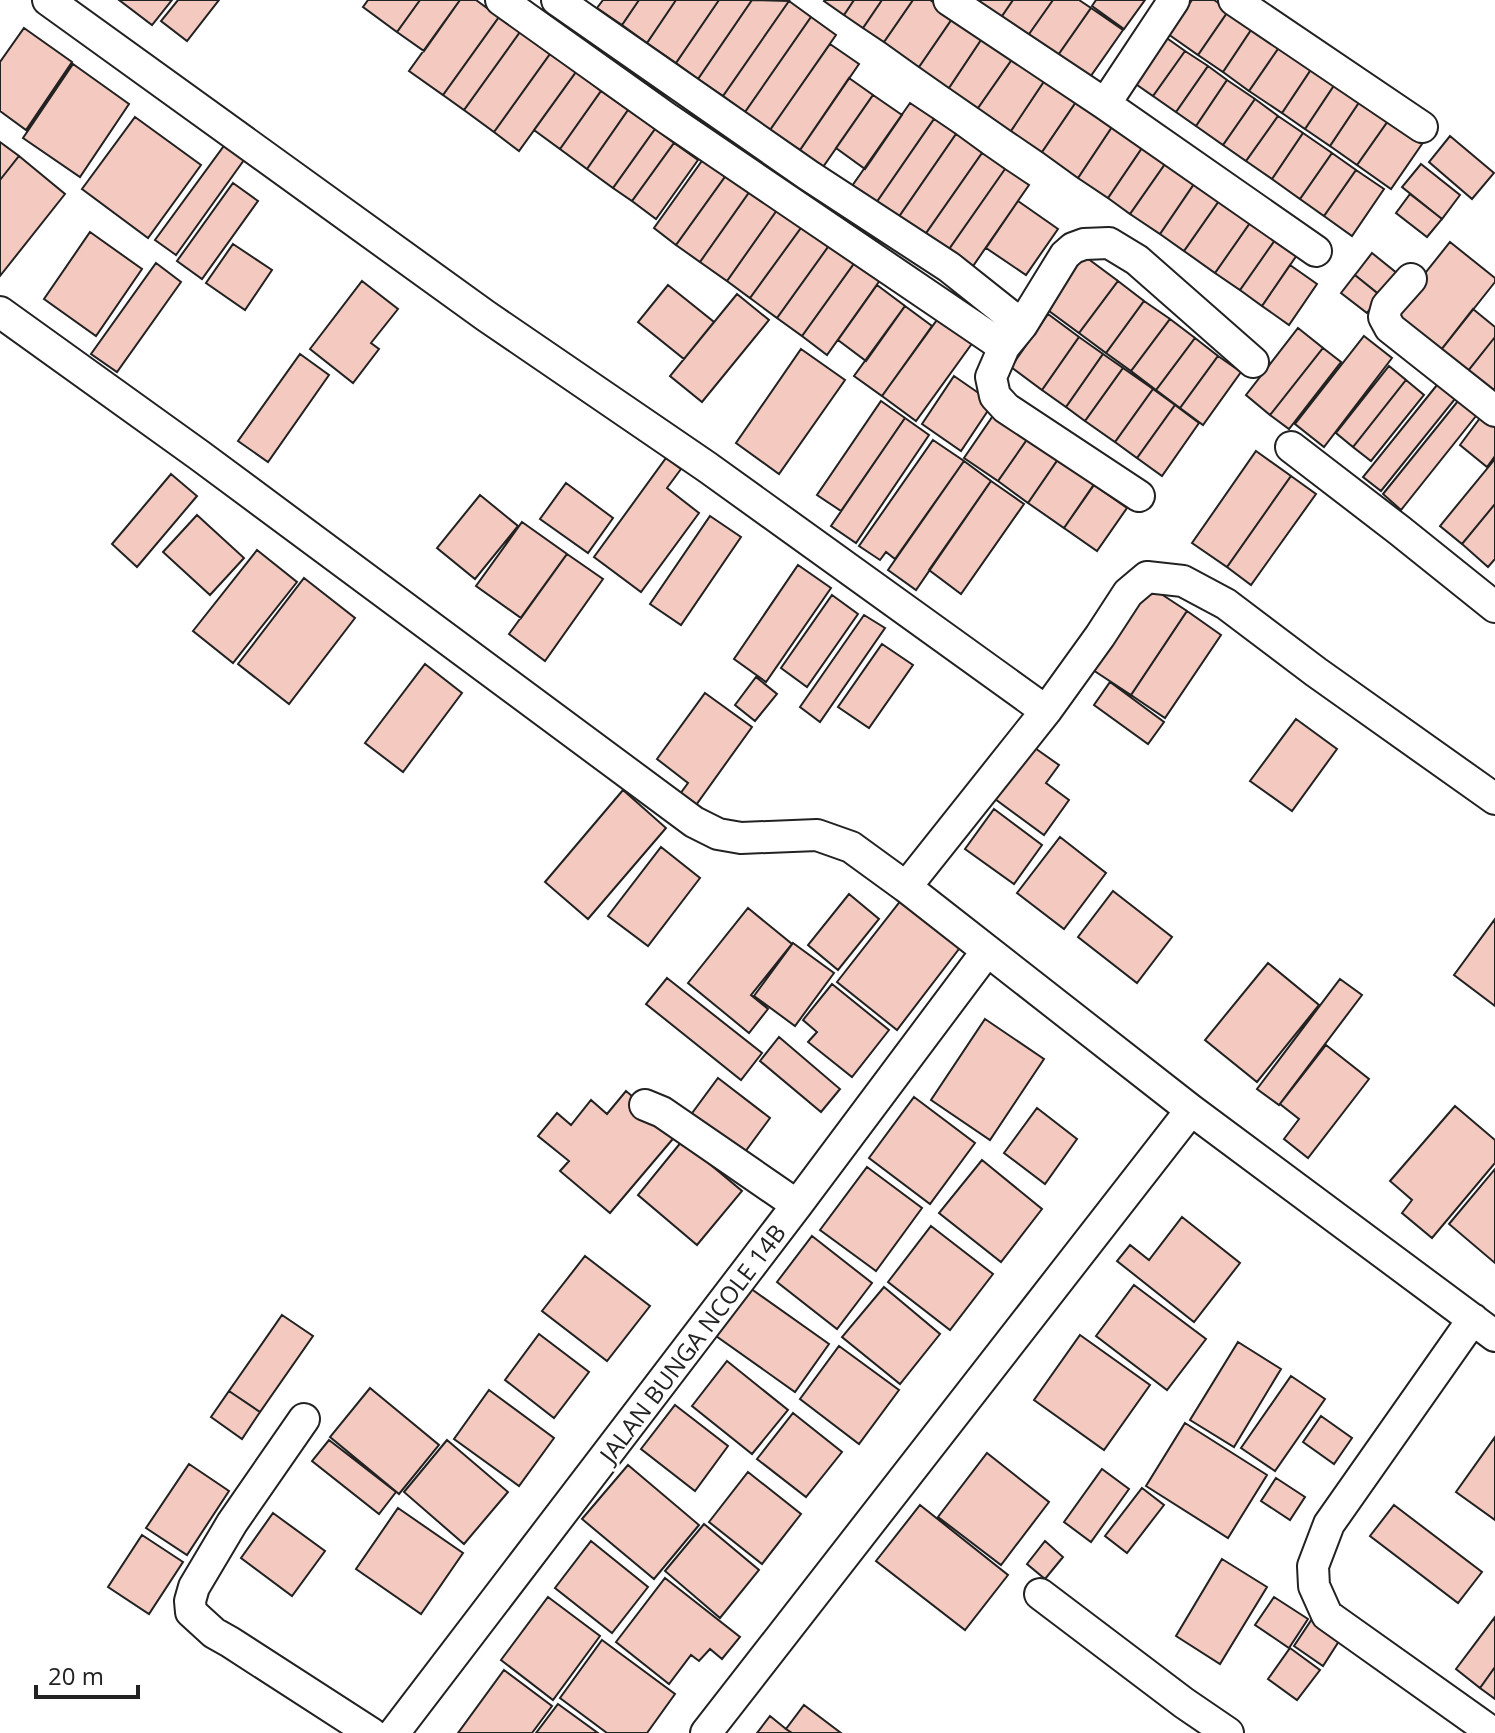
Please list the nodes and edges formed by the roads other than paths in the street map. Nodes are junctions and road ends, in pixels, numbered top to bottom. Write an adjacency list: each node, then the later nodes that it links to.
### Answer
1 (48, 0): 18 (street)
2 (501, 0): 12 (street)
3 (557, 0): 12 (street)
4 (949, 0): 7 (street)
5 (1174, 0): 7 (street)
6 (1234, 0): 8 (street)
7 (1105, 104): 9 (street)
8 (1422, 127)
9 (1316, 251)
10 (1411, 279): 14 (street)
11 (0, 312): 20 (street)
12 (1013, 336): 13 (street); 16 (street)
13 (1253, 362)
14 (1495, 411)
15 (1291, 447): 17 (street)
16 (1139, 496)
17 (1495, 607)
18 (1046, 711): 19 (street); 20 (street)
19 (1495, 799)
20 (906, 887): 21 (street)
21 (987, 951): 23 (street); 24 (street, JALAN BUNGA NCOLE 14B)
22 (645, 1105): 24 (street)
23 (1191, 1110): 25 (street); 30 (street)
24 (797, 1205): 29 (street, JALAN BUNGA NCOLE 14B)
25 (1484, 1328): 32 (street)
26 (304, 1419): 28 (street)
27 (1040, 1594): 31 (street)
28 (371, 1733)
29 (394, 1733)
30 (706, 1733)
31 (1228, 1733)
32 (1493, 1733)

